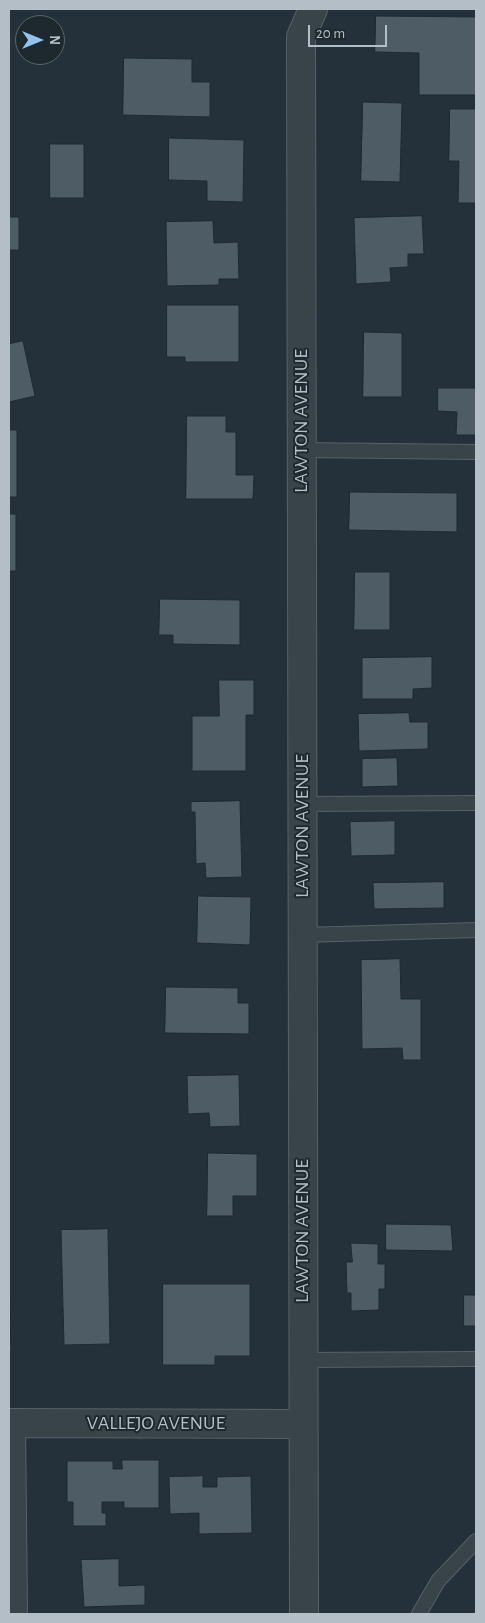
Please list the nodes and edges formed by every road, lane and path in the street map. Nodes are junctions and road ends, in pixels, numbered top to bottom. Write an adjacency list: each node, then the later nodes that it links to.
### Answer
1 (313, 9): 2 (street, LAWTON AVENUE)
2 (301, 450): 3 (lane); 5 (street, LAWTON AVENUE)
3 (476, 452)
4 (476, 803): 5 (lane)
5 (302, 804): 7 (street, LAWTON AVENUE)
6 (476, 930): 7 (lane)
7 (302, 934): 9 (street, LAWTON AVENUE)
8 (476, 1359): 9 (lane)
9 (302, 1360): 11 (street, LAWTON AVENUE)
10 (10, 1423): 11 (street, VALLEJO AVENUE); 13 (street)
11 (302, 1424): 14 (street, LAWTON AVENUE)
12 (476, 1541): 15 (lane)
13 (13, 1614)
14 (304, 1614)
15 (419, 1614)

